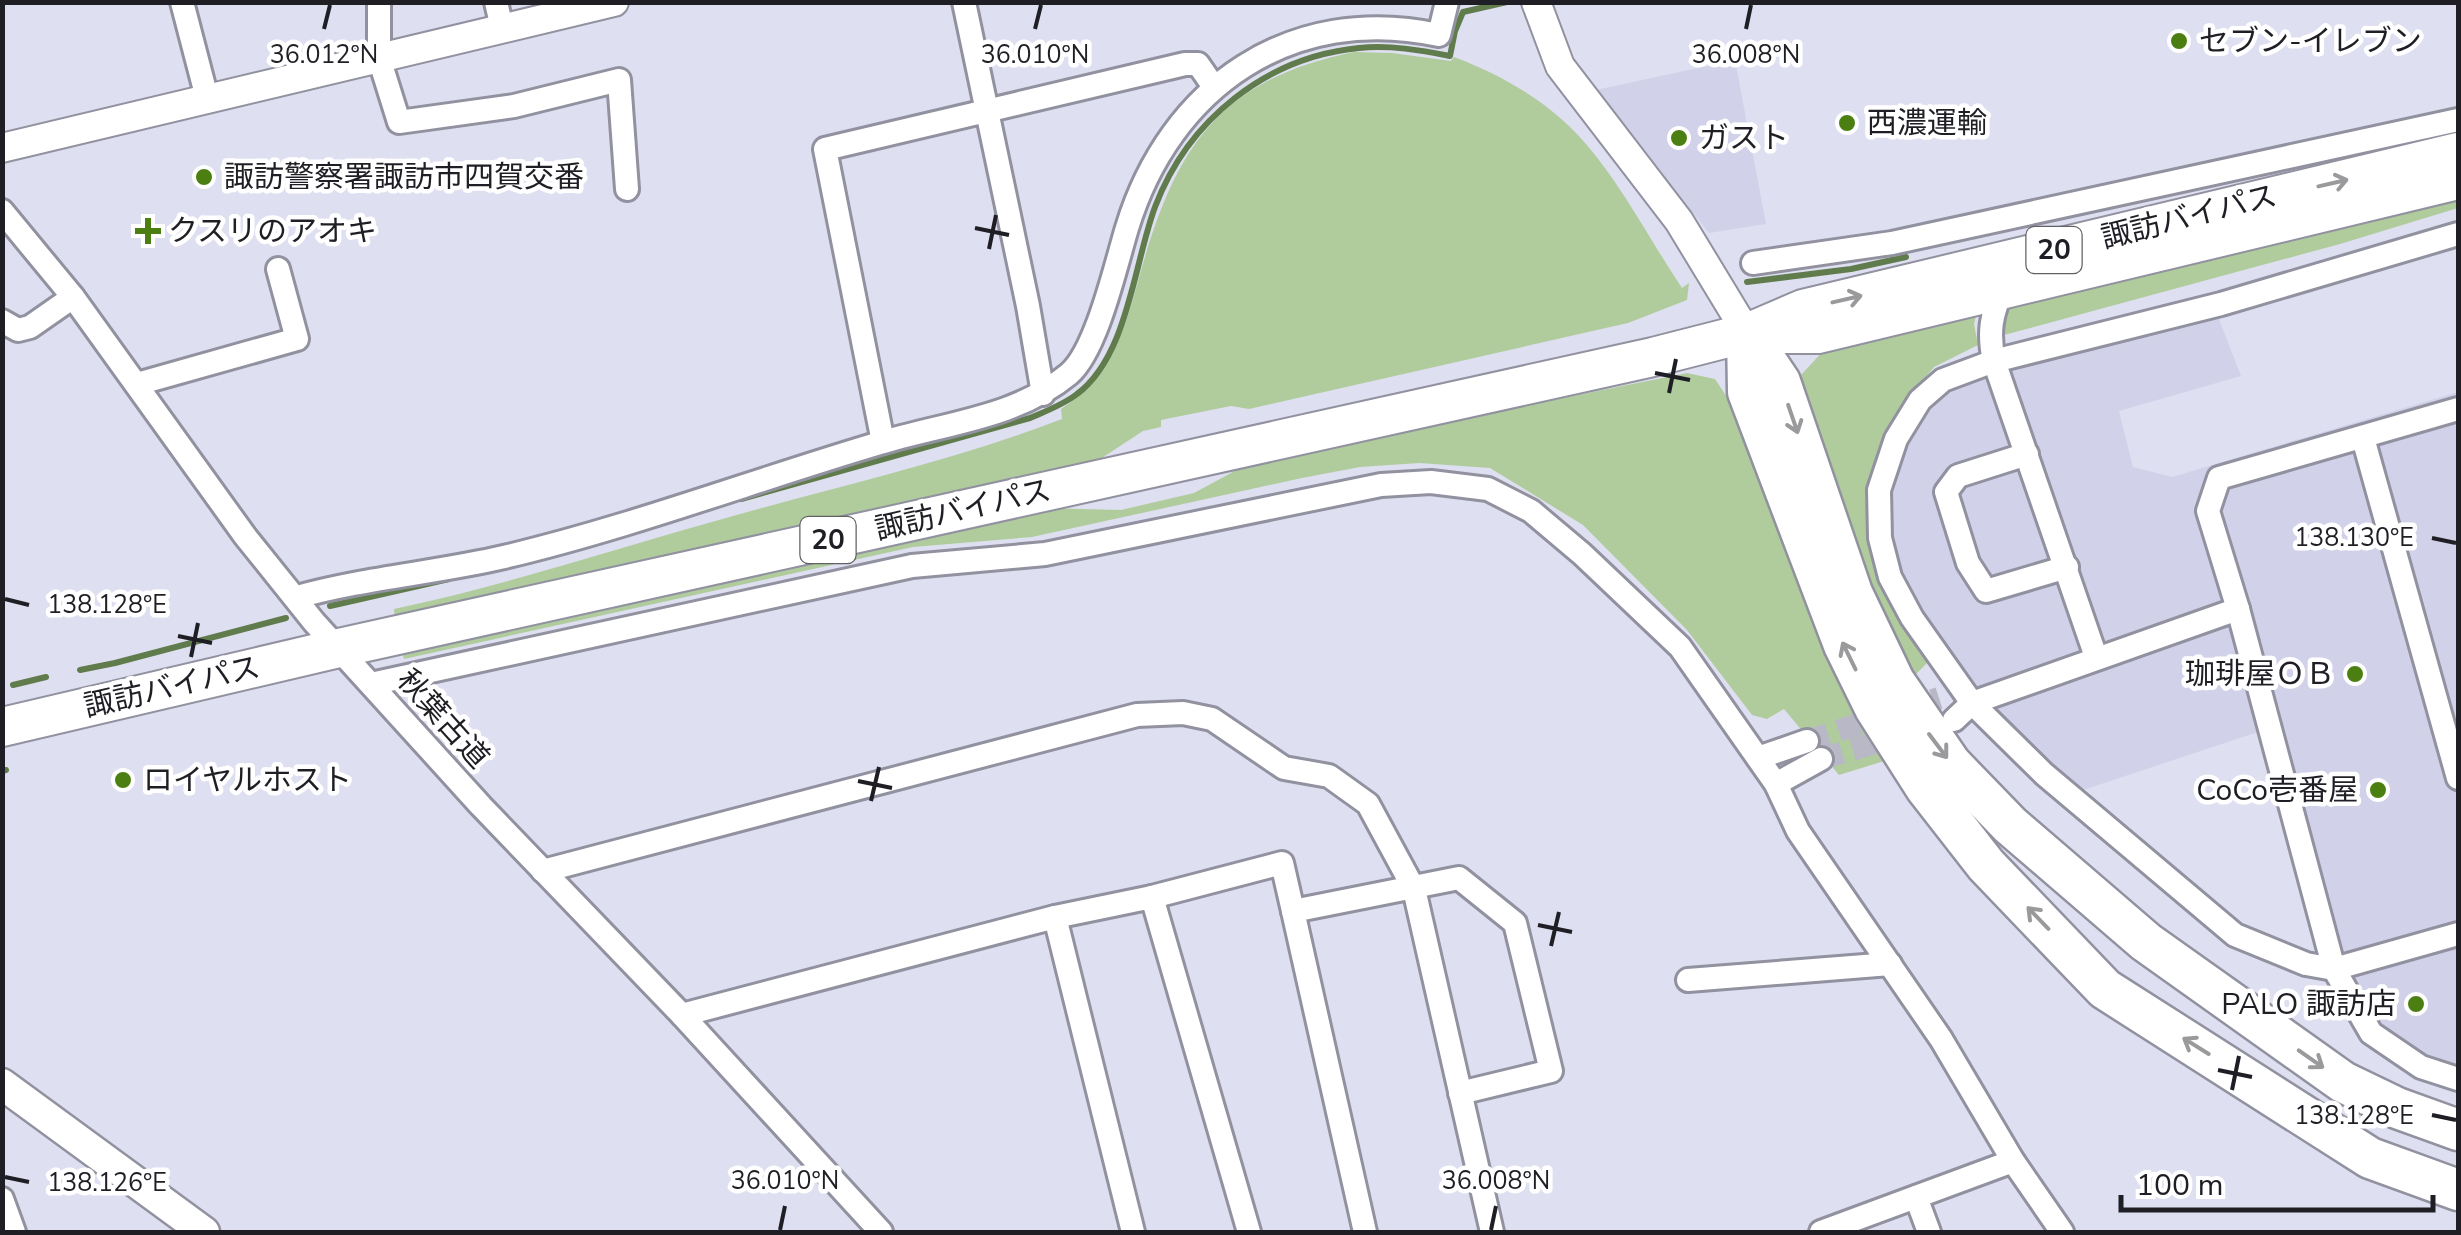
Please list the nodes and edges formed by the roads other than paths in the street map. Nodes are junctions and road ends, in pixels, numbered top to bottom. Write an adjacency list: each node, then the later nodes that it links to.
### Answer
1 (182, 2): 10 (street)
2 (379, 2): 8 (street)
3 (614, 2): 7 (street)
4 (964, 2): 11 (street)
5 (1446, 2): 9 (street)
6 (1536, 2): 24 (street)
7 (499, 15): 8 (street)
8 (379, 58): 10 (street); 16 (street)
9 (1214, 87): 11 (street); 27 (street)
10 (206, 98): 13 (street)
11 (987, 111): 27 (street); 30 (street)
12 (2458, 120): 19 (street)
13 (2, 148)
14 (2458, 152): 24 (highway, 諏訪バイパス / 20, one-way to 14)
15 (2458, 180): 21 (highway, 諏訪バイパス / 20)
16 (627, 189)
17 (2, 210): 22 (street, 秋葉古道)
18 (2458, 234): 25 (street)
19 (1753, 263)
20 (278, 269): 26 (street)
21 (2003, 289): 24 (highway, 諏訪バイパス / 20); 25 (street)
22 (73, 297): 23 (street); 26 (street, 秋葉古道)
23 (2, 321)
24 (1747, 334): 35 (highway, 諏訪バイパス / 20); 58 (highway, one-way to 24); 59 (highway, one-way to 59)
25 (1994, 360): 31 (street); 38 (street)
26 (136, 384): 33 (street, 秋葉古道)
27 (1043, 394): 30 (street)
28 (2458, 409): 29 (street)
29 (2363, 438): 34 (street); 43 (street)
30 (884, 442): 33 (street)
31 (2028, 454): 32 (street); 32 (street)
32 (2067, 567): 36 (street)
33 (297, 597): 35 (street, 秋葉古道)
34 (2238, 609): 36 (street); 52 (street)
35 (339, 648): 37 (street, 秋葉古道); 41 (highway, 諏訪バイパス / 20)
36 (2096, 656): 38 (street)
37 (371, 684): 42 (street); 45 (street, 秋葉古道)
38 (1966, 694): 39 (street); 40 (street); 52 (street)
39 (1939, 698)
40 (1954, 720)
41 (2, 727)
42 (1758, 758): 44 (street); 44 (street)
43 (2458, 778)
44 (1776, 784): 51 (street)
45 (543, 870): 46 (street); 54 (street, 秋葉古道)
46 (1414, 889): 48 (street); 57 (street); 57 (street)
47 (1152, 897): 48 (street); 49 (street); 69 (street)
48 (1292, 912): 70 (street)
49 (1055, 916): 54 (street); 68 (street)
50 (2458, 934): 52 (street)
51 (1890, 964): 53 (street); 60 (street)
52 (2334, 968): 55 (street)
53 (1688, 980)
54 (682, 1015): 67 (street, 秋葉古道)
55 (2458, 1080)
56 (2, 1084): 66 (main road)
57 (1460, 1094): 71 (street)
58 (2308, 1117): 61 (highway); 62 (highway)
59 (2456, 1128)
60 (2013, 1161): 63 (street); 74 (street)
61 (2458, 1166)
62 (2458, 1190)
63 (1916, 1197): 72 (street); 73 (street)
64 (2, 1199): 65 (street)
65 (14, 1232)
66 (204, 1232)
67 (881, 1232)
68 (1133, 1232)
69 (1249, 1232)
70 (1365, 1232)
71 (1492, 1232)
72 (1821, 1232)
73 (1929, 1232)
74 (2062, 1232)

